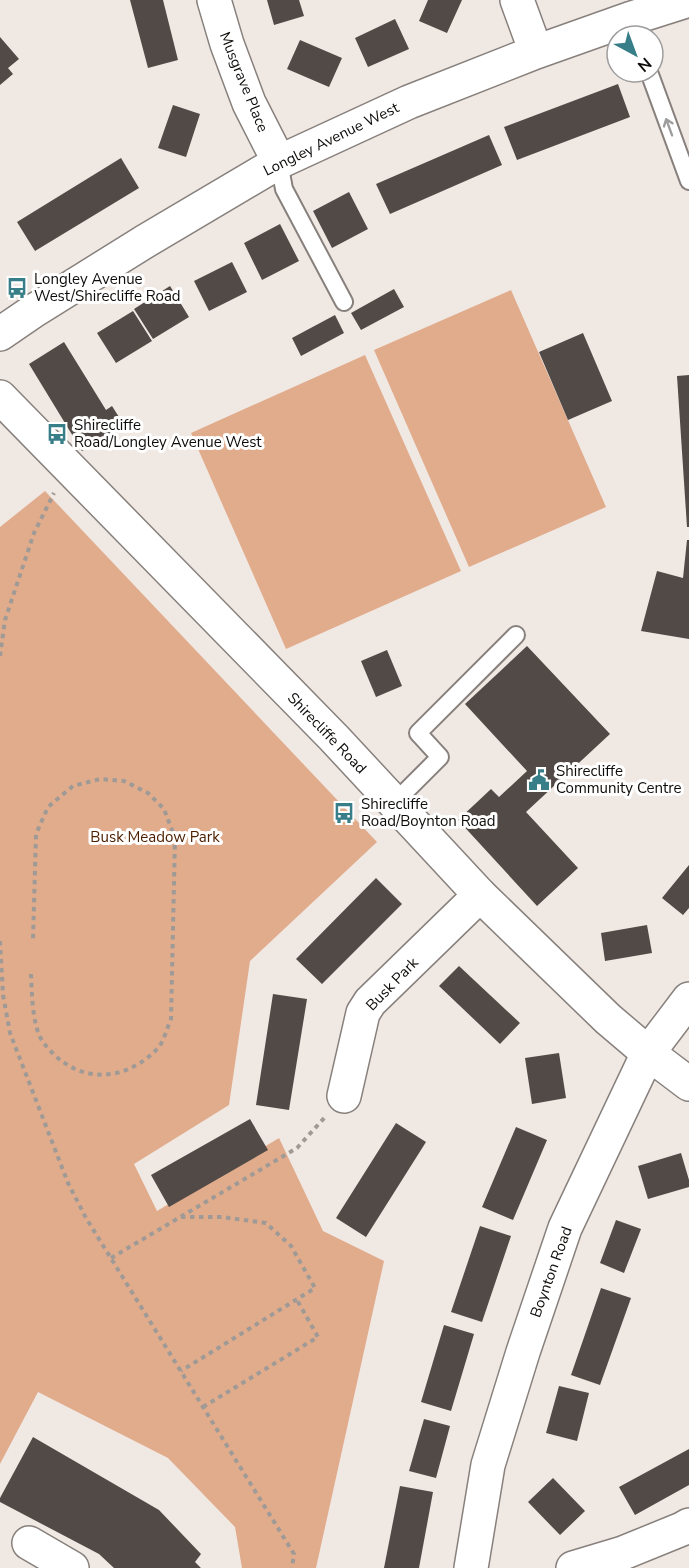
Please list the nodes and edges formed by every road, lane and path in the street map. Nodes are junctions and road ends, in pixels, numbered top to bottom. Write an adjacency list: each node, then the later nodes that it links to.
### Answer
1 (214, 0): 8 (street, Musgrave Place)
2 (517, 0): 6 (street)
3 (689, 0): 4 (street, Longley Avenue West)
4 (638, 24)
5 (605, 34): 6 (street, Longley Avenue West)
6 (536, 52): 8 (street, Longley Avenue West)
7 (653, 84): 9 (lane, one-way to 7)
8 (279, 162): 10 (lane); 11 (street, Longley Avenue West)
9 (689, 181)
10 (344, 302)
11 (0, 334)
12 (0, 397): 13 (street, Shirecliffe Road)
13 (68, 466): 15 (path); 16 (street, Shirecliffe Road)
14 (516, 635): 16 (lane)
15 (0, 656)
16 (394, 803): 17 (street, Shirecliffe Road)
17 (480, 895): 23 (street, Shirecliffe Road); 25 (street, Busk Park)
18 (33, 939): 21 (path)
19 (0, 941): 20 (path)
20 (1, 967): 27 (path)
21 (31, 974)
22 (689, 999): 23 (street, Boynton Road)
23 (648, 1053): 24 (street, Shirecliffe Road); 35 (street, Boynton Road)
24 (689, 1084)
25 (344, 1095): 26 (path)
26 (181, 1217): 27 (path); 28 (path)
27 (110, 1259): 29 (path)
28 (297, 1300): 29 (path); 30 (path)
29 (181, 1371): 30 (path)
30 (203, 1407): 34 (path)
31 (689, 1525): 36 (street)
32 (29, 1543): 33 (street)
33 (72, 1568)
34 (292, 1568)
35 (471, 1568)
36 (573, 1568)

